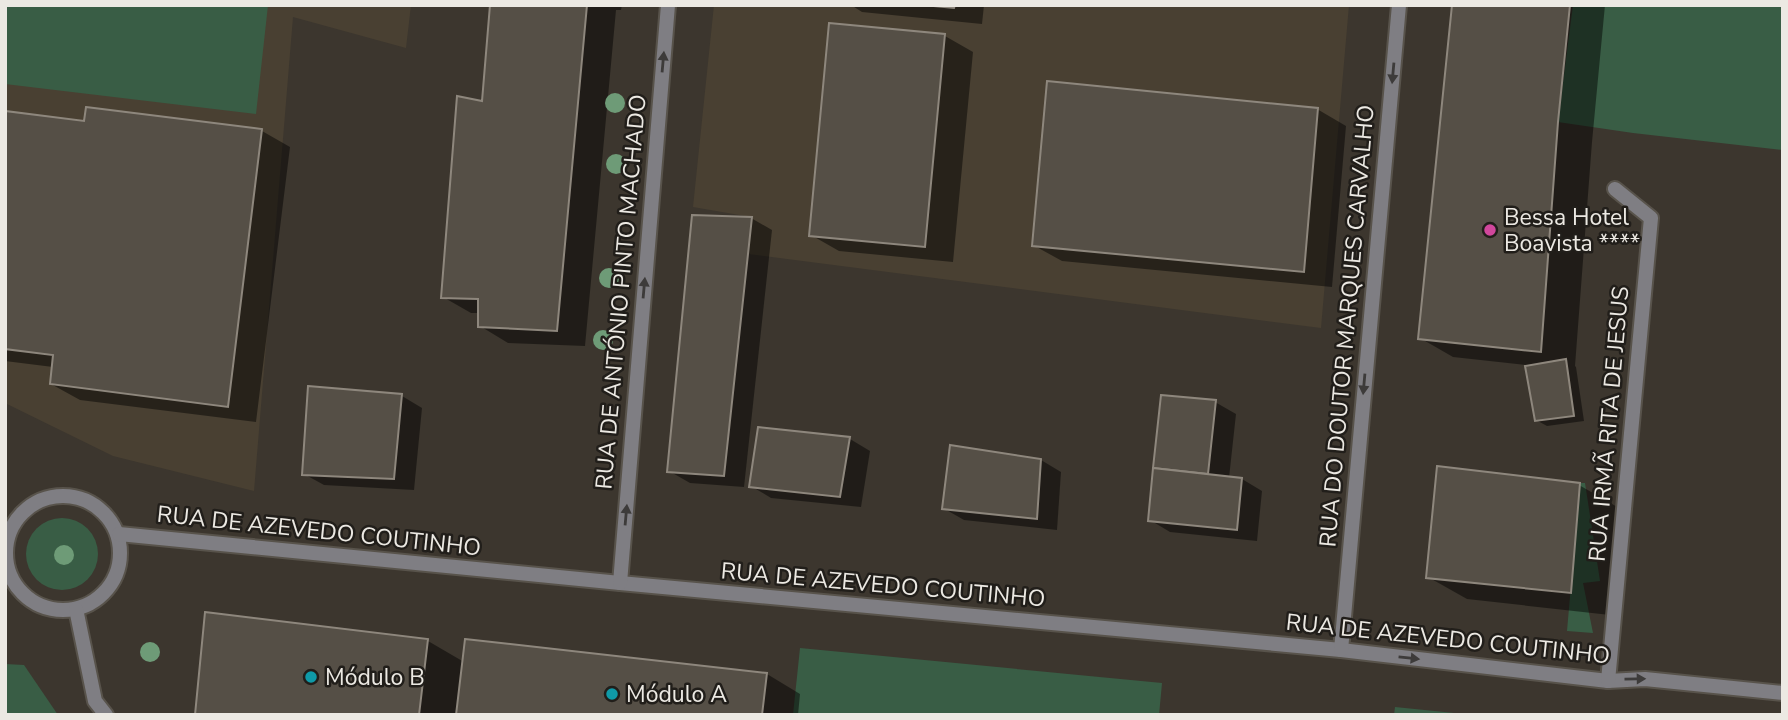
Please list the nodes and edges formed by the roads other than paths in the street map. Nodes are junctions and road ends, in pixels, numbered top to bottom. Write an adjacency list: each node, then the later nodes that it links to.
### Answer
1 (668, 5): 6 (street, RUA DE ANTÓNIO PINTO MACHADO, one-way to 1)
2 (1399, 5): 8 (street, RUA DO DOUTOR MARQUES CARVALHO, one-way to 8)
3 (1615, 189): 9 (street, RUA IRMÃ RITA DE JESUS)
4 (7, 530): 5 (street); 7 (street)
5 (119, 534): 6 (street, RUA DE AZEVEDO COUTINHO); 7 (street)
6 (620, 583): 8 (street, RUA DE AZEVEDO COUTINHO)
7 (76, 609): 11 (street)
8 (1341, 650): 9 (street, RUA DE AZEVEDO COUTINHO, one-way to 9)
9 (1608, 681): 10 (street, RUA DE AZEVEDO COUTINHO, one-way to 10)
10 (1783, 693)
11 (106, 715)

